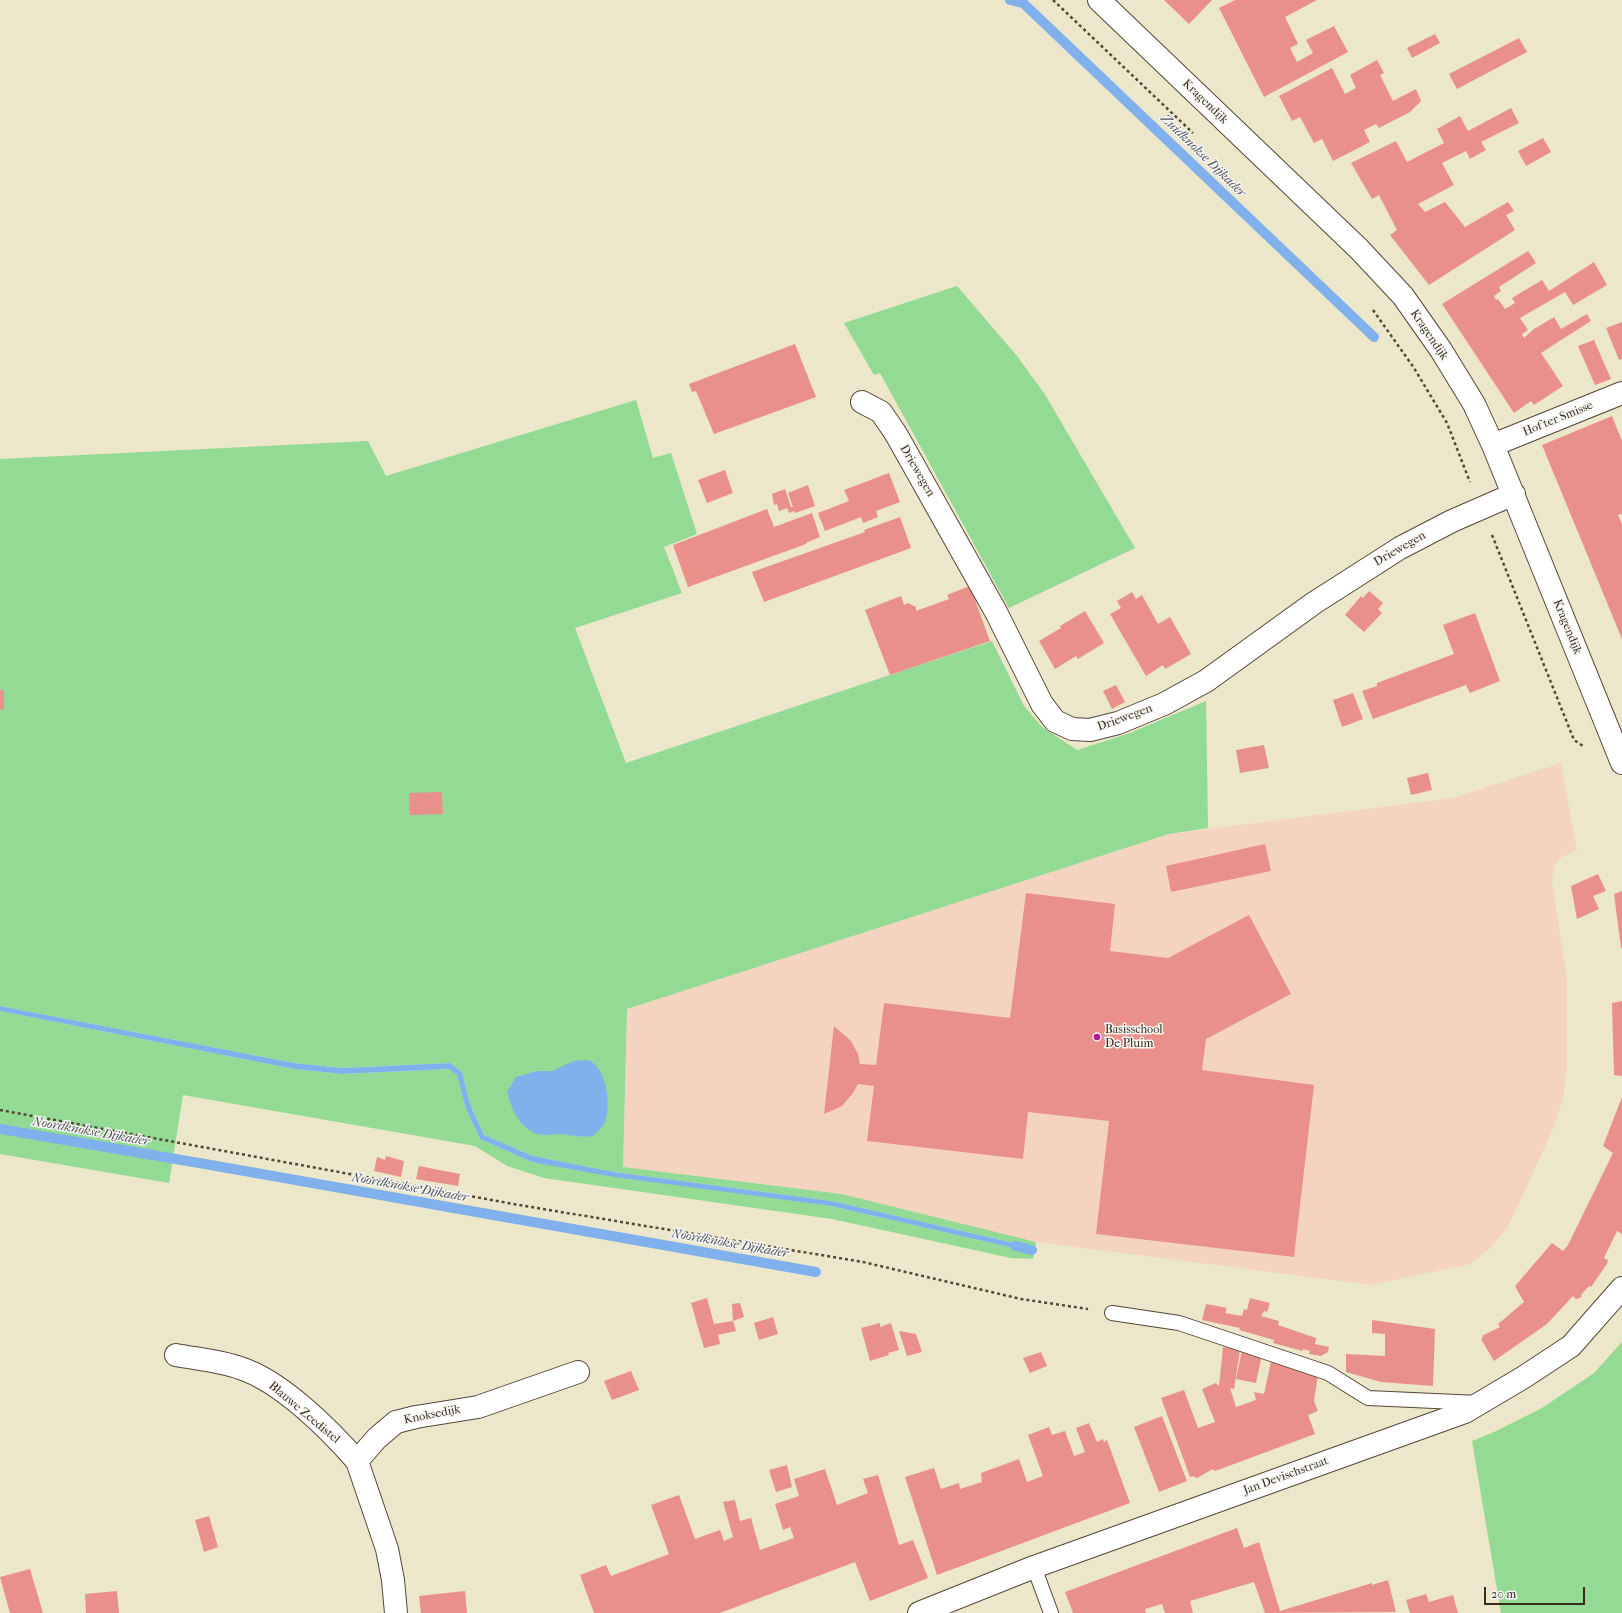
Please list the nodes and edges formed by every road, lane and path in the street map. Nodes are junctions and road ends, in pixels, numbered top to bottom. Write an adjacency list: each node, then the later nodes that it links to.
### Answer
1 (1053, 0): 3 (path)
2 (1099, 0): 7 (street, Kragendijk)
3 (1193, 133)
4 (1370, 306): 9 (path)
5 (1622, 393): 7 (street, Hof ter Smisse)
6 (862, 402): 9 (street, Driewegen)
7 (1493, 445): 8 (street, Kragendijk)
8 (1514, 494): 9 (street, Driewegen); 11 (street, Kragendijk)
9 (1481, 508): 10 (path)
10 (1586, 748)
11 (1622, 763)
12 (0, 1110): 14 (path)
13 (1622, 1288): 17 (street, Jan Devischstraat)
14 (1112, 1313): 17 (lane)
15 (176, 1355): 18 (street, Blauwe Zeedistel)
16 (578, 1372): 18 (street, Knoksedijk)
17 (1480, 1403): 19 (street, Jan Devischstraat)
18 (357, 1461): 20 (street)
19 (1034, 1567): 21 (street, Jan Devischstraat); 22 (lane)
20 (396, 1613)
21 (919, 1613)
22 (1051, 1613)

